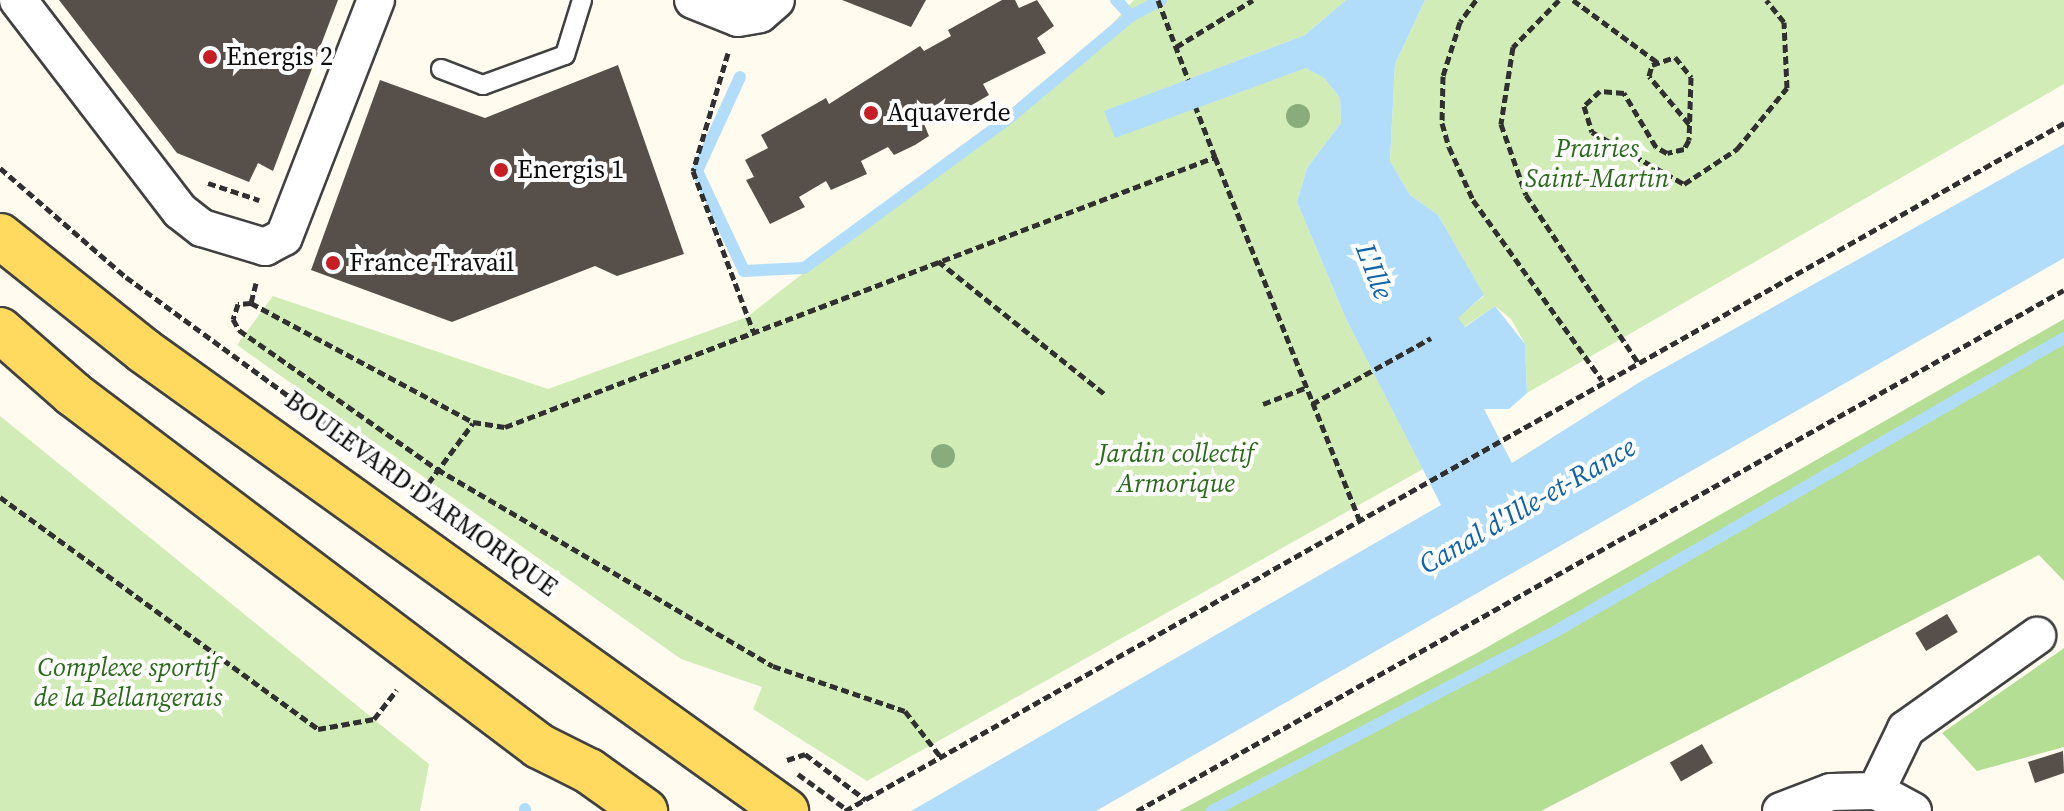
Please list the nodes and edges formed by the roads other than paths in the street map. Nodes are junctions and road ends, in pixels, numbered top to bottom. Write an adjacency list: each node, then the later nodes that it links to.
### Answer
1 (18, 0): 2 (street)
2 (376, 0)
3 (582, 0): 6 (lane)
4 (693, 0): 5 (street)
5 (776, 0)
6 (441, 69)
7 (0, 236): 10 (main road, BOULEVARD D'ARMORIQUE)
8 (0, 330): 12 (main road)
9 (2037, 636): 11 (street)
10 (783, 784)
11 (1876, 791): 13 (street); 14 (street)
12 (645, 811)
13 (1781, 811)
14 (1913, 811)

